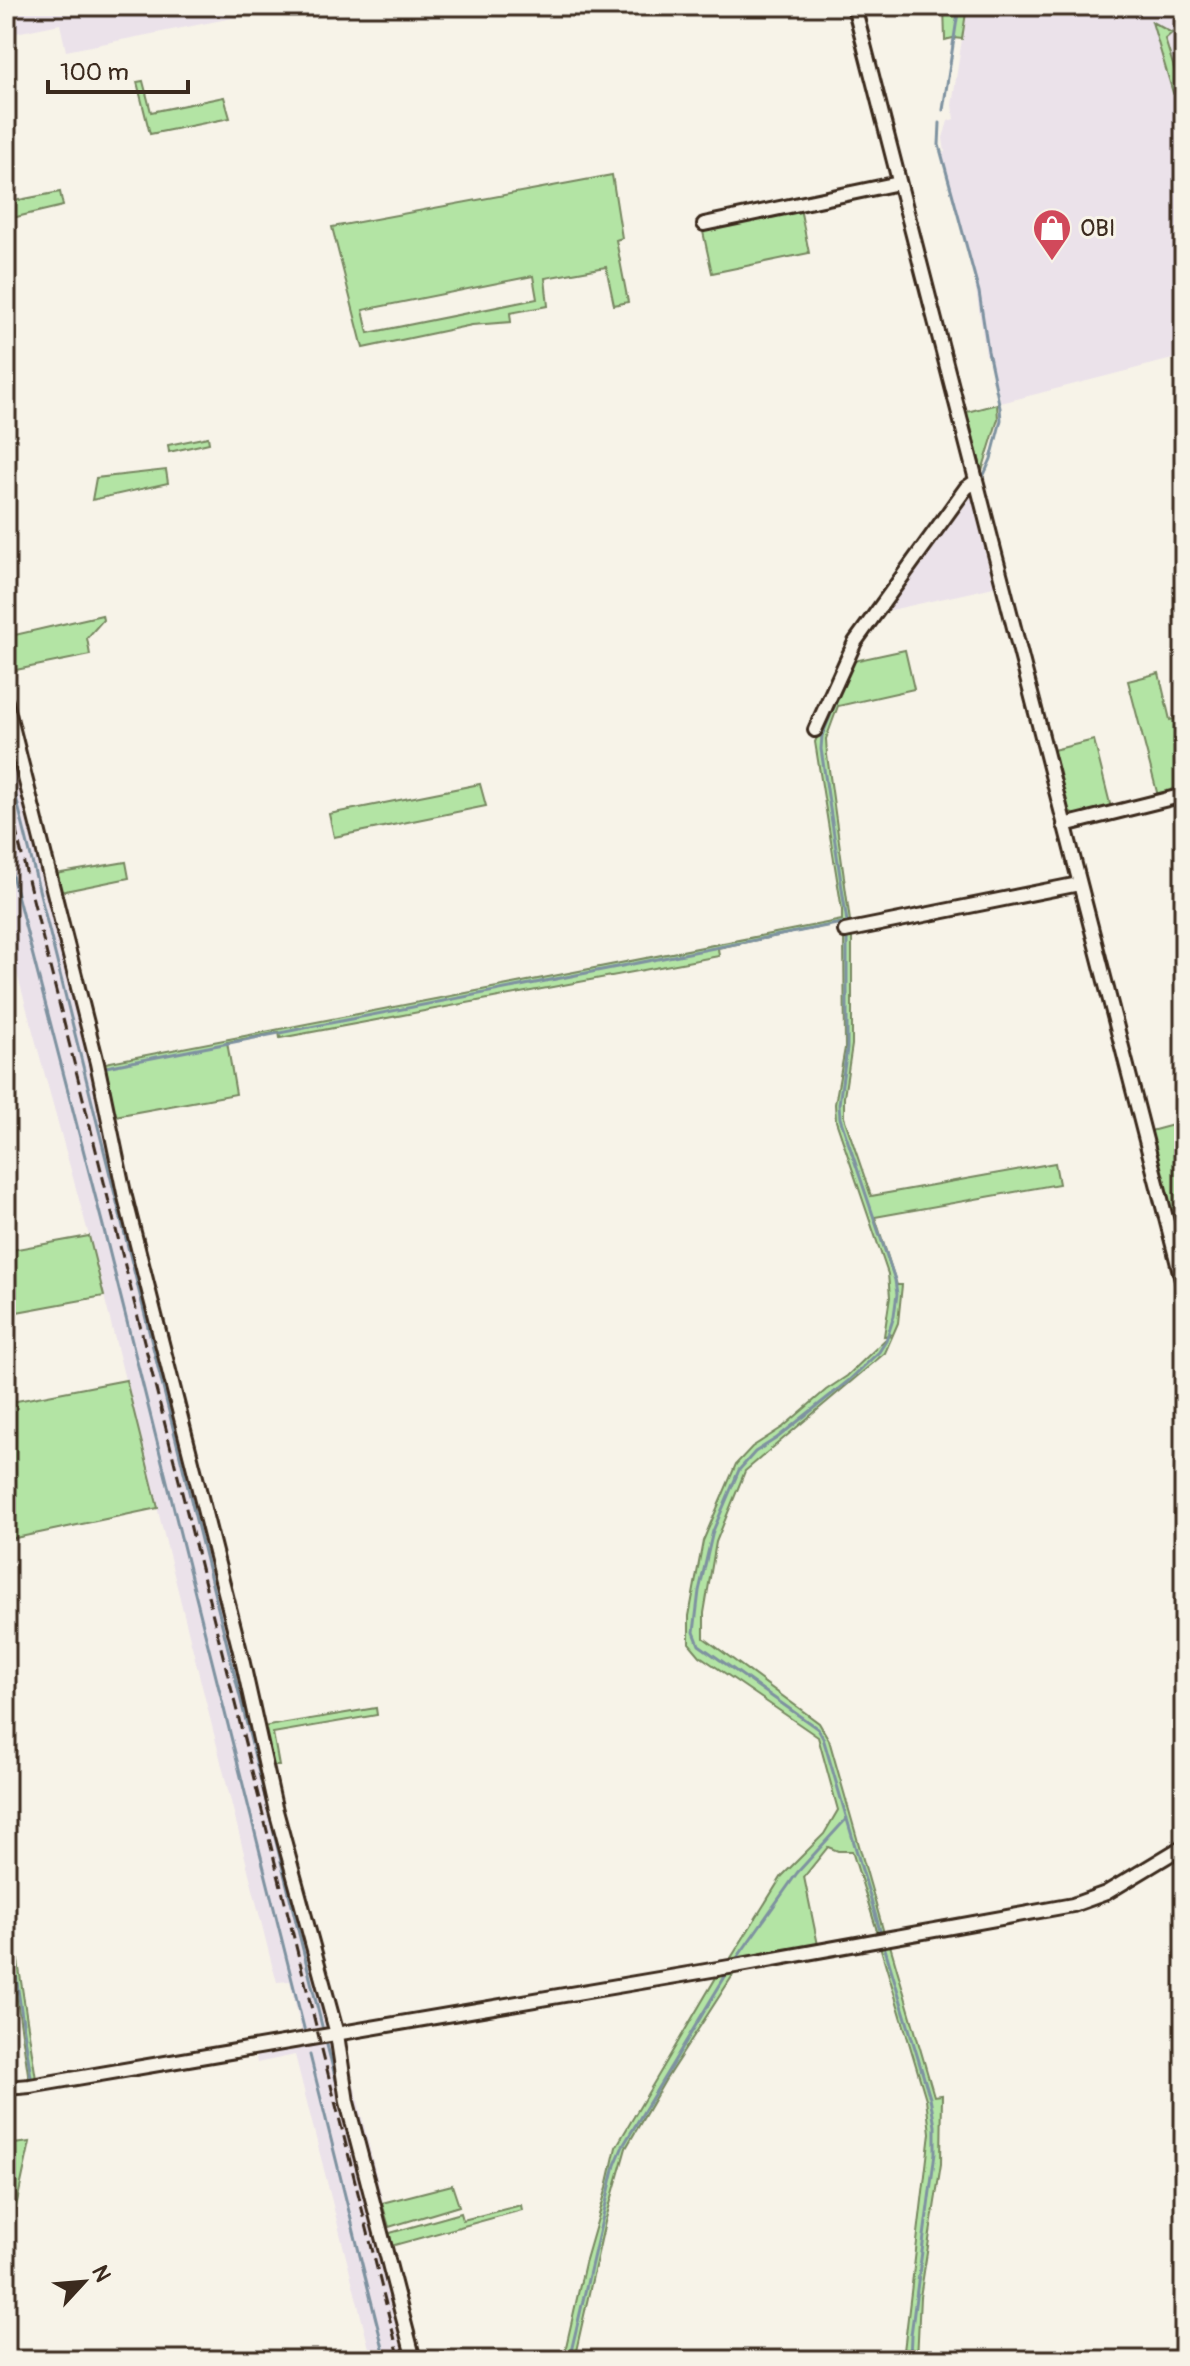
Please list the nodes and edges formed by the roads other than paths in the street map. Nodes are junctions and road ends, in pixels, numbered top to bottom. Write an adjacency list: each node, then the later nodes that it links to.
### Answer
1 (854, 6): 2 (street)
2 (899, 183): 3 (street); 4 (street)
3 (704, 224)
4 (976, 481): 6 (street); 8 (street)
5 (6, 702): 13 (street)
6 (815, 730)
7 (1184, 795): 8 (street)
8 (1064, 825): 9 (street)
9 (1079, 884): 10 (street); 11 (street)
10 (845, 931)
11 (1184, 1288)
12 (1184, 1846): 13 (street)
13 (337, 2034): 14 (street); 15 (street)
14 (6, 2088)
15 (414, 2360)

